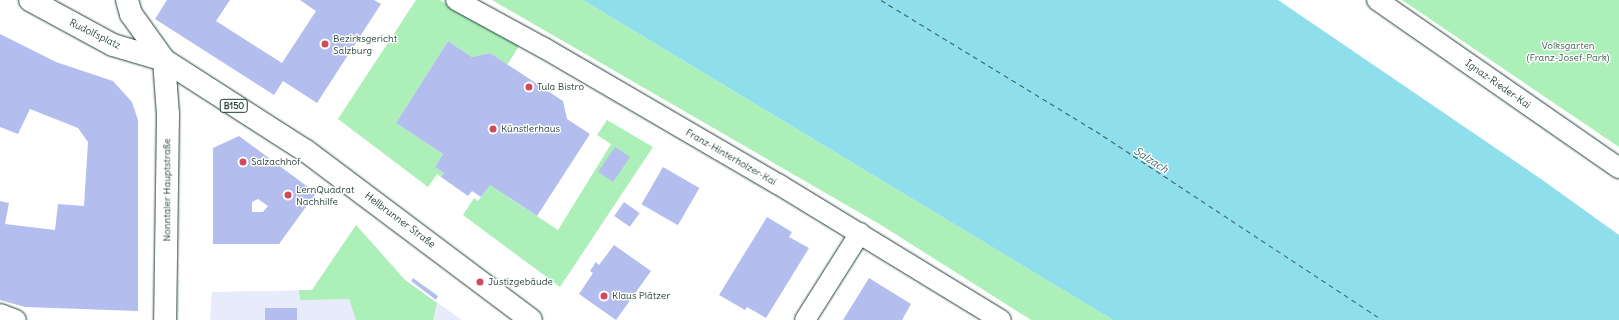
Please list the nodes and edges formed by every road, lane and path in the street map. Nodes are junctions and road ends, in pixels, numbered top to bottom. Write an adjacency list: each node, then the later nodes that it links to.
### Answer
1 (30, 0): 5 (main road, Rudolfsplatz / B150)
2 (127, 0): 5 (main road, B150)
3 (456, 0): 7 (street, Franz-Hinterholzer-Kai)
4 (1377, 0): 6 (street, Ignaz-Rieder-Kai)
5 (164, 60): 10 (main road, Nonntaler Hauptstraße); 11 (main road, Hellbrunner Straße / B150)
6 (1619, 168)
7 (860, 233): 12 (street); 13 (street, Franz-Hinterholzer-Kai)
8 (0, 314): 9 (street)
9 (16, 320)
10 (165, 320)
11 (531, 320)
12 (805, 320)
13 (1001, 320)

